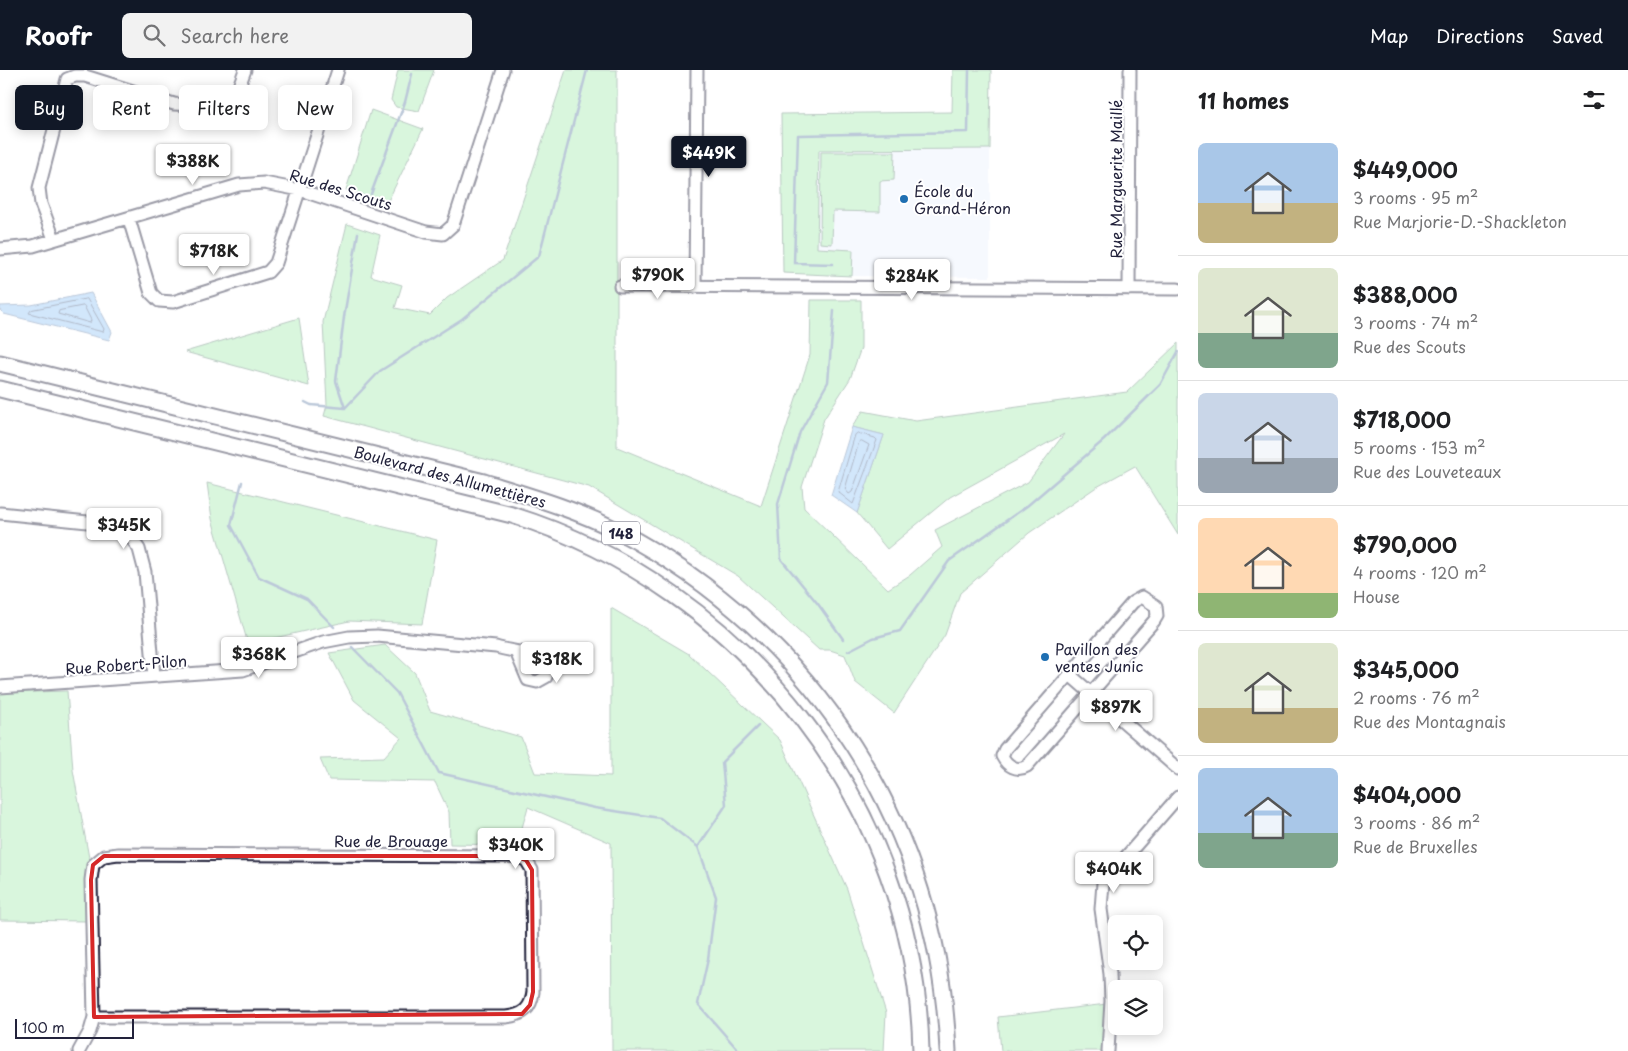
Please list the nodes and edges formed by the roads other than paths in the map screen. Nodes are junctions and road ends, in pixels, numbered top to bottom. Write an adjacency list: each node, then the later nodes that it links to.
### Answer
1 (245, 70): 8 (street)
2 (338, 70): 6 (street)
3 (503, 70): 6 (street, Rue des Scouts)
4 (697, 70): 11 (street)
5 (1130, 70): 12 (street, Rue Marguerite Maillé)
6 (300, 190): 7 (street, Rue des Scouts); 7 (street)
7 (129, 219): 8 (street, Rue des Scouts)
8 (54, 239): 9 (street, Rue des Scouts)
9 (0, 249)
10 (620, 286): 11 (street)
11 (695, 287): 12 (street)
12 (1129, 289): 13 (street)
13 (1178, 289)
14 (1, 366): 27 (highway, Boulevard des Allumettières / 148)
15 (0, 389): 26 (highway, Boulevard des Allumettières / 148)
16 (0, 512): 19 (street)
17 (517, 654): 19 (street, Rue Robert-Pilon)
18 (1070, 675): 21 (street); 21 (street); 21 (street)
19 (154, 676): 20 (street, Rue Robert-Pilon)
20 (0, 687)
21 (1091, 694): 22 (street)
22 (1178, 769)
23 (1178, 797): 28 (street)
24 (94, 1017): 24 (street, Rue de Brouage); 25 (street, Rue de Brouage)
25 (79, 1051)
26 (921, 1051)
27 (948, 1051)
28 (1108, 1051)

